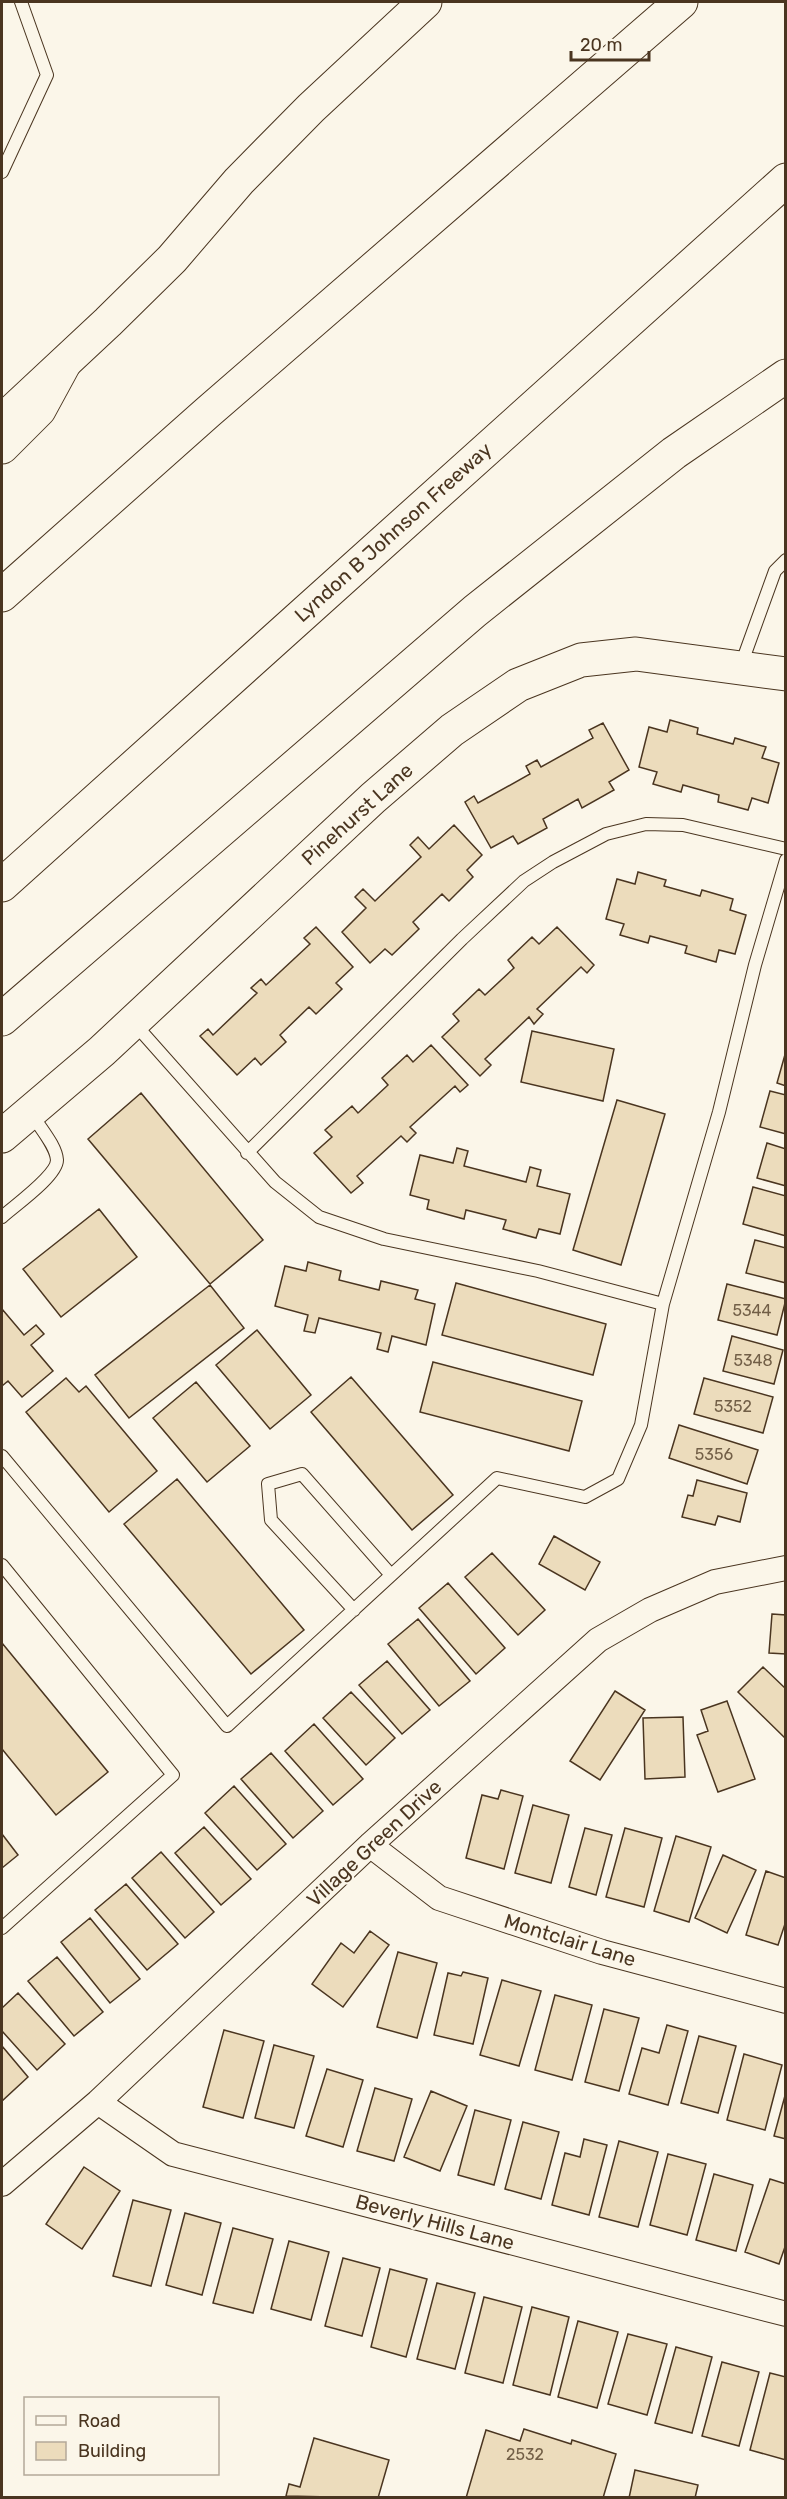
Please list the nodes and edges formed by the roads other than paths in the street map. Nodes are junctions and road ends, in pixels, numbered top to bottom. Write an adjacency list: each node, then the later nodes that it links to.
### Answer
1 (21, 2): 4 (lane)
2 (425, 2): 6 (main road)
3 (681, 2): 11 (main road)
4 (2, 172)
5 (786, 180): 16 (main road, Lyndon B Johnson Freeway)
6 (64, 364): 8 (main road); 9 (main road)
7 (786, 376): 17 (main road)
8 (2, 421)
9 (2, 447)
10 (786, 560): 12 (lane)
11 (2, 595)
12 (740, 667): 13 (main road, Pinehurst Lane); 18 (main road, Pinehurst Lane)
13 (786, 674)
14 (786, 849): 21 (lane)
15 (786, 860): 23 (lane)
16 (2, 885)
17 (2, 1019)
18 (133, 1022): 19 (main road, Pinehurst Lane); 21 (lane)
19 (30, 1112): 20 (main road, Pinehurst Lane); 22 (lane)
20 (2, 1136)
21 (247, 1152): 23 (lane)
22 (2, 1217)
23 (663, 1304): 27 (lane)
24 (2, 1456): 28 (lane)
25 (2, 1565): 30 (lane)
26 (786, 1568): 29 (street, Village Green Drive)
27 (391, 1575): 28 (lane); 28 (lane)
28 (354, 1610)
29 (370, 1845): 31 (street, Montclair Lane); 32 (street, Village Green Drive)
30 (2, 1928)
31 (786, 2001)
32 (98, 2102): 33 (street, Village Green Drive); 34 (street, Beverly Hills Lane)
33 (2, 2184)
34 (786, 2314)

